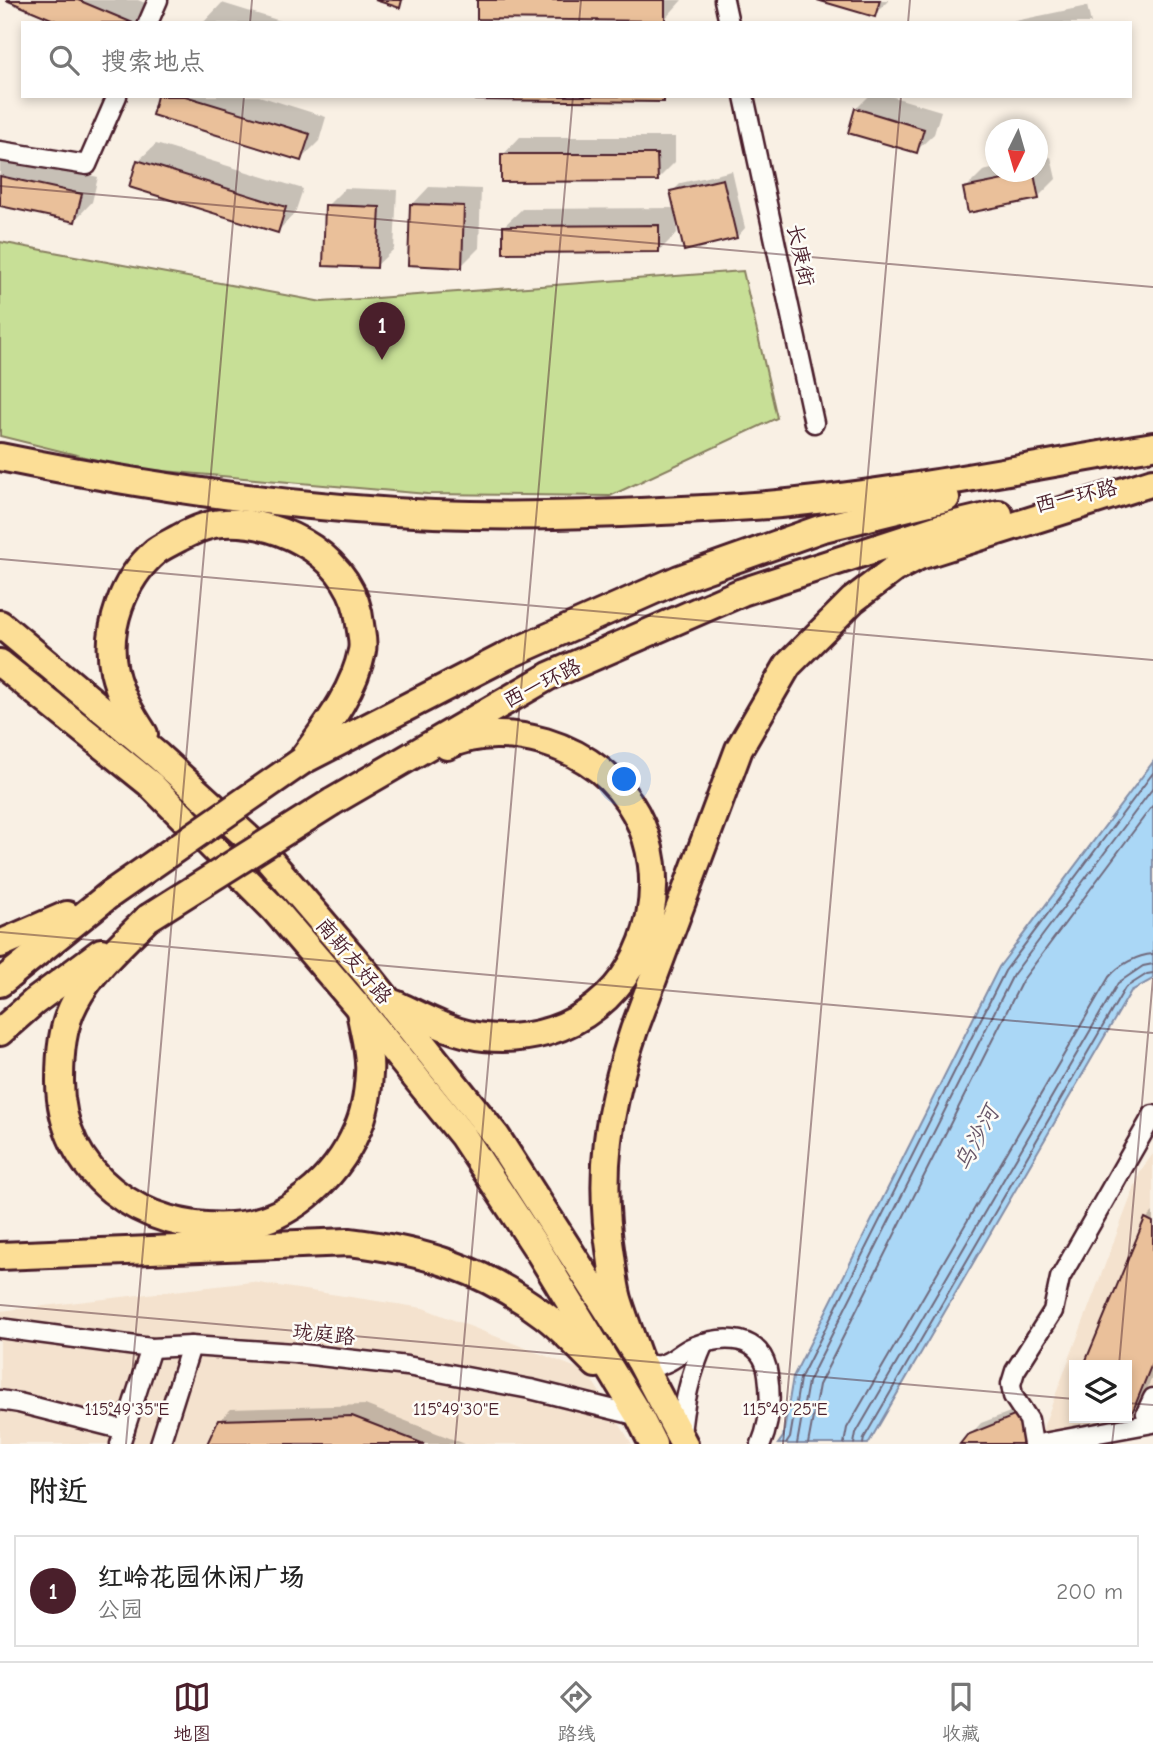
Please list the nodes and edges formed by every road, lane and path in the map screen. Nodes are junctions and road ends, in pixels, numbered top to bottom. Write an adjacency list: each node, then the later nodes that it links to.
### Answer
1 (158, 0): 3 (street)
2 (724, 0): 4 (street)
3 (149, 21)
4 (729, 21)
5 (116, 98): 7 (street)
6 (744, 98): 8 (street, 长庚街)
7 (0, 151)
8 (814, 423)
9 (1153, 448): 10 (highway); 15 (highway, 西一环路)
10 (0, 457)
11 (1153, 480): 16 (highway, 西一环路); 30 (highway)
12 (0, 624): 14 (highway, 南斯友好路)
13 (6, 672): 22 (highway, 南斯友好路)
14 (158, 756): 15 (highway); 21 (highway, 南斯友好路)
15 (302, 761): 17 (highway, 西一环路, bridge)
16 (332, 802): 18 (highway, 西一环路, bridge); 21 (highway)
17 (109, 895): 19 (highway); 20 (highway, 西一环路)
18 (148, 918): 22 (highway); 23 (highway, 西一环路)
19 (0, 944)
20 (0, 983)
21 (389, 1002): 30 (highway, 南斯友好路)
22 (360, 1009): 31 (highway, 南斯友好路)
23 (0, 1032)
24 (1153, 1115): 41 (street)
25 (0, 1256): 31 (highway)
26 (0, 1327): 29 (street, 珑庭路)
27 (704, 1343): 30 (street); 37 (street); 40 (street)
28 (191, 1346): 29 (street, 珑庭路); 34 (street, 珑庭路); 38 (street)
29 (151, 1348): 36 (street)
30 (639, 1359): 37 (highway)
31 (621, 1387): 34 (highway)
32 (1153, 1398): 35 (street)
33 (0, 1400): 36 (street)
34 (639, 1416): 39 (highway)
35 (1153, 1421): 41 (street)
36 (123, 1437)
37 (683, 1440)
38 (160, 1444)
39 (653, 1444)
40 (761, 1444)
41 (1035, 1444)

